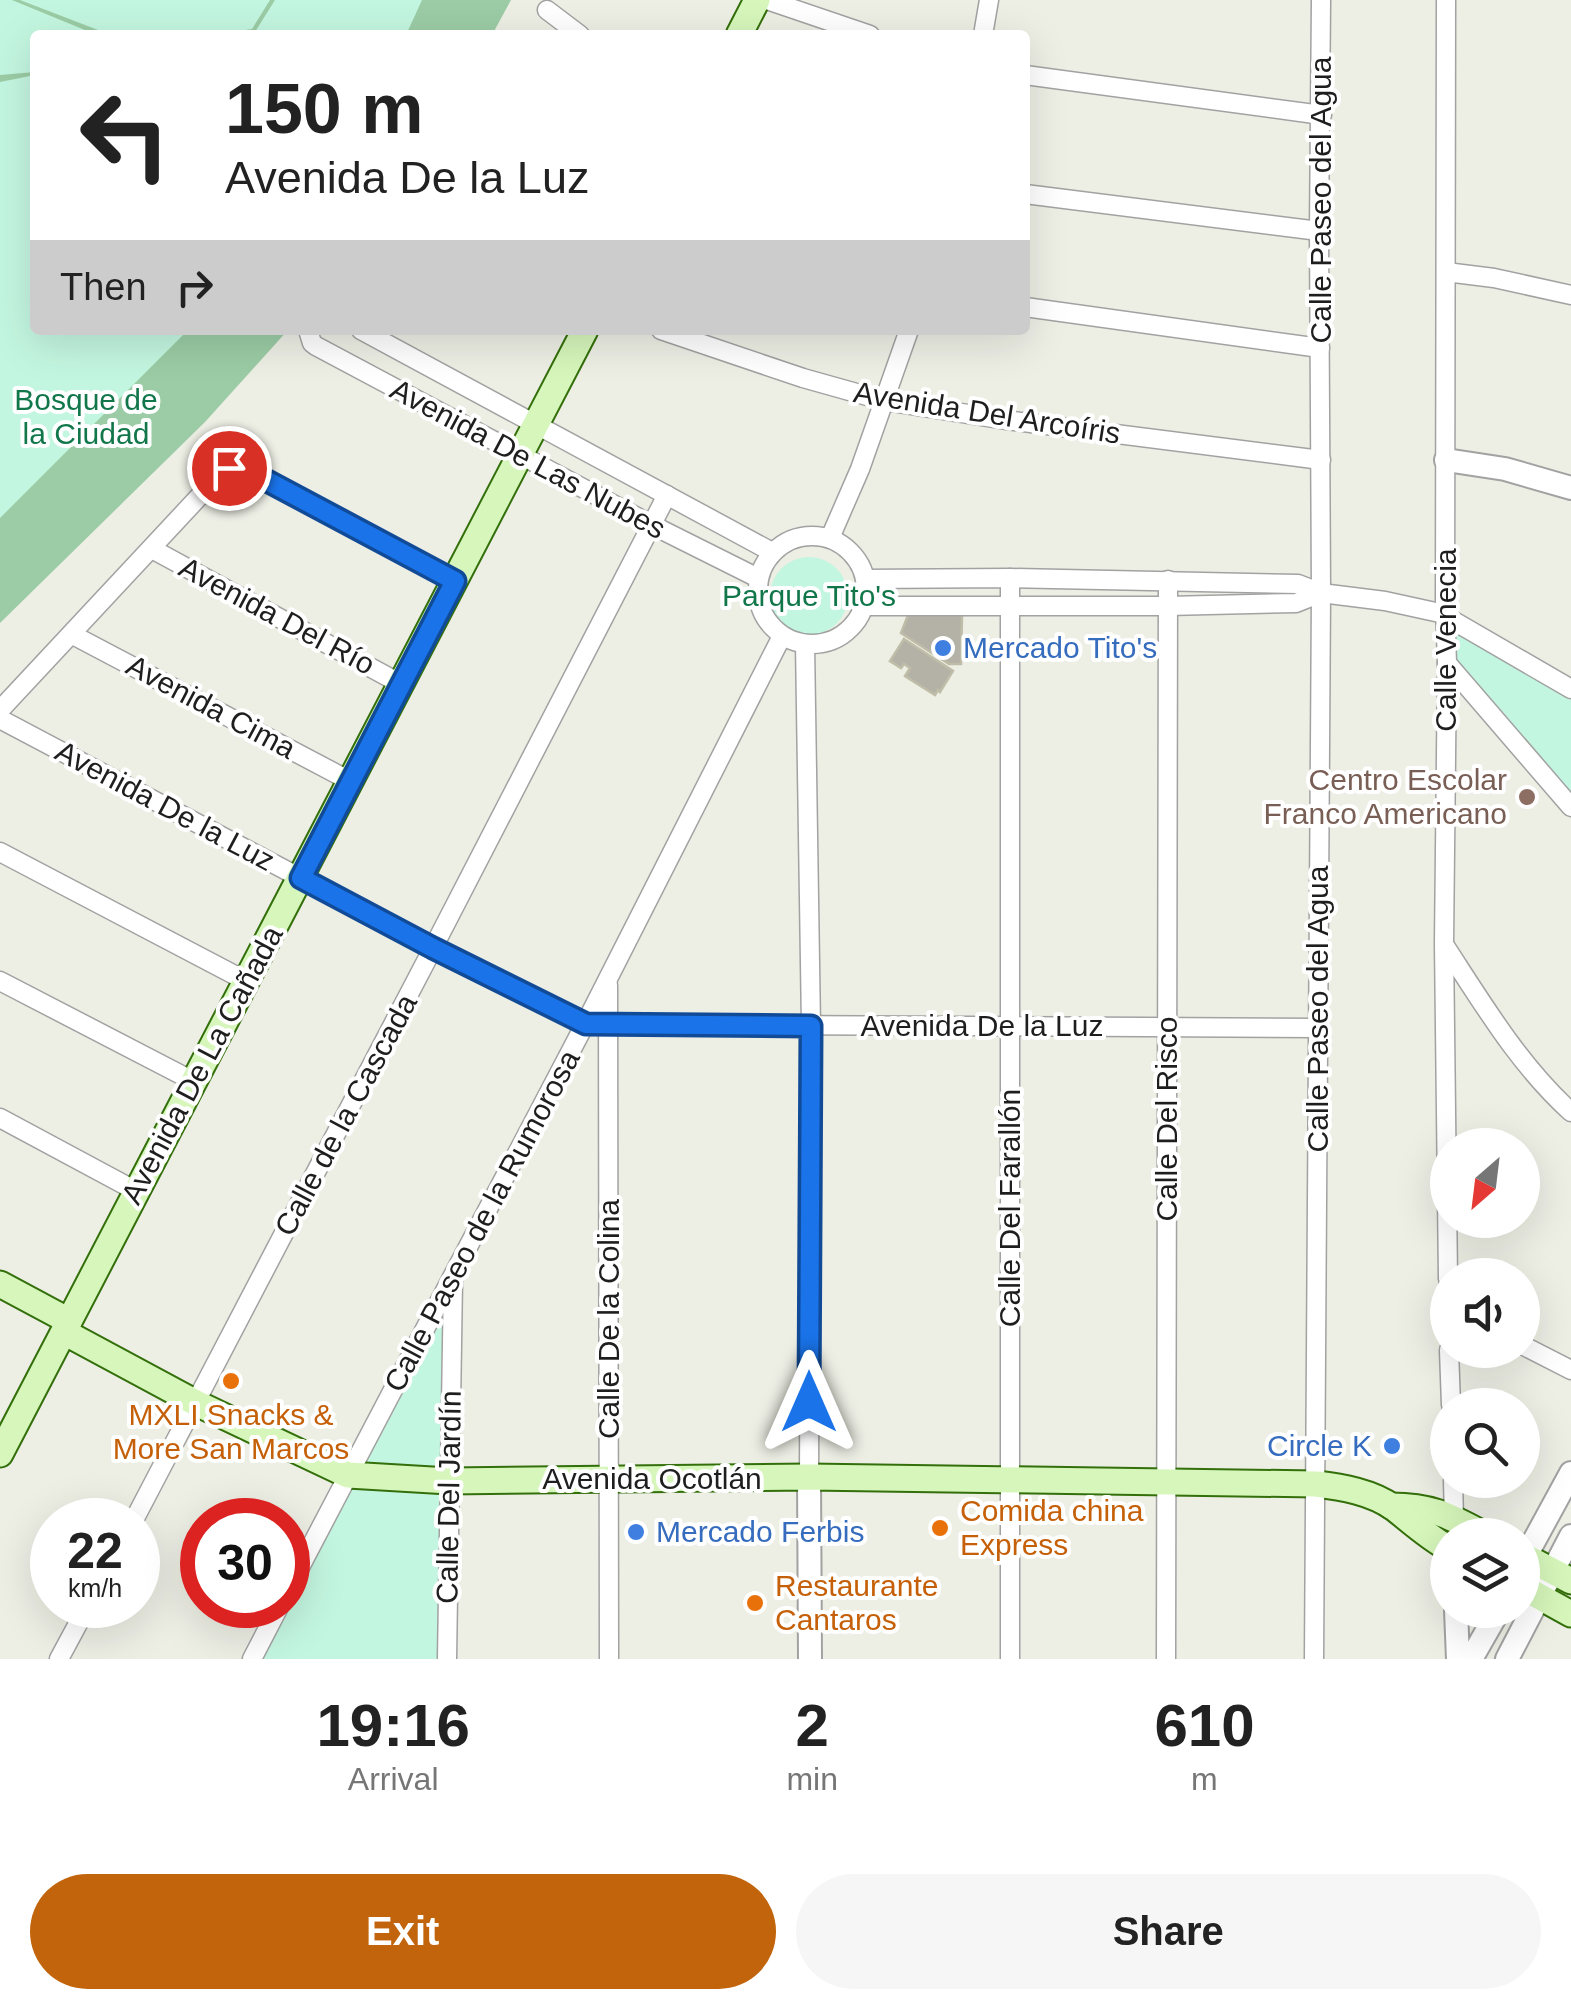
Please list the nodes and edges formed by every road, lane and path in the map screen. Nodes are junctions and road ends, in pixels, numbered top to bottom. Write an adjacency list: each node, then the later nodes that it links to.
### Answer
1 (757, 0): 8 (main road)
2 (768, 0): 9 (street)
3 (989, 0): 10 (street)
4 (1322, 0): 12 (street, Calle Paseo del Agua)
5 (1446, 0): 15 (street, Calle Venecia)
6 (547, 10): 7 (street)
7 (573, 30)
8 (742, 30)
9 (855, 30)
10 (984, 30)
11 (1030, 76): 12 (street)
12 (1322, 115): 14 (street, Calle Paseo del Agua)
13 (1030, 195): 14 (street)
14 (1320, 231): 23 (street, Calle Paseo del Agua)
15 (1446, 272): 16 (street); 28 (street, Calle Venecia)
16 (1571, 294)
17 (1030, 308): 23 (street)
18 (310, 335): 26 (street, Avenida De Las Nubes)
19 (371, 335): 25 (street, Avenida De Las Nubes)
20 (582, 335): 25 (main road, Avenida De La Cañada)
21 (676, 335): 24 (street, Avenida Del Arcoíris)
22 (907, 335): 24 (street)
23 (1320, 348): 27 (street, Calle Paseo del Agua)
24 (886, 401): 27 (street, Avenida Del Arcoíris); 32 (street)
25 (537, 424): 26 (main road, Avenida De La Cañada); 30 (street, Avenida De Las Nubes)
26 (522, 455): 31 (street, Avenida De Las Nubes); 39 (main road, Avenida De La Cañada)
27 (1321, 460): 40 (street, Calle Paseo del Agua)
28 (1446, 460): 29 (street); 44 (street, Calle Venecia)
29 (1571, 488)
30 (667, 495): 31 (street, Calle de la Cascada); 34 (street, Avenida De Las Nubes)
31 (652, 525): 35 (street, Avenida De Las Nubes); 58 (street, Calle de la Cascada)
32 (830, 538): 34 (street); 37 (street)
33 (152, 549): 39 (street); 45 (street); 49 (street, Avenida Del Río)
34 (772, 552): 35 (street)
35 (758, 578): 46 (street)
36 (1010, 578): 37 (street); 38 (street); 42 (street, Calle Del Farallón)
37 (865, 579): 41 (street)
38 (1168, 580): 40 (street); 43 (street, Calle Del Risco)
39 (455, 581): 49 (main road, Avenida De La Cañada)
40 (1321, 592): 43 (street); 44 (street); 67 (street, Calle Paseo del Agua)
41 (864, 606): 42 (street); 47 (street)
42 (1010, 606): 43 (street); 66 (street, Calle Del Farallón)
43 (1167, 606): 65 (street, Calle Del Risco)
44 (1445, 615): 48 (street, Calle Venecia); 50 (street)
45 (72, 634): 51 (street); 53 (street, Avenida Cima)
46 (782, 636): 47 (street); 59 (street, Calle Paseo de la Rumorosa)
47 (805, 644): 64 (street)
48 (1447, 663): 54 (street); 57 (street, Calle Venecia)
49 (402, 684): 53 (main road, Avenida De La Cañada)
50 (1571, 690)
51 (0, 710)
52 (0, 719): 56 (street, Avenida De la Luz)
53 (350, 781): 56 (main road, Avenida De La Cañada)
54 (1571, 807)
55 (0, 852): 61 (street)
56 (301, 878): 58 (street, Avenida De la Luz); 61 (main road, Avenida De La Cañada)
57 (1444, 944): 69 (street); 72 (street, Calle Venecia)
58 (433, 948): 62 (street, Avenida De la Luz); 78 (street, Calle de la Cascada)
59 (608, 979): 62 (street, Calle Paseo de la Rumorosa); 63 (street, Calle De la Colina)
60 (0, 981): 68 (street)
61 (246, 981): 68 (main road, Avenida De La Cañada)
62 (586, 1024): 63 (street, Avenida De la Luz); 73 (street, Calle Paseo de la Rumorosa)
63 (609, 1024): 64 (street, Avenida De la Luz); 83 (street, Calle De la Colina)
64 (811, 1026): 66 (street, Avenida De la Luz); 82 (street)
65 (1167, 1026): 66 (street, Avenida De la Luz); 67 (street, Avenida De la Luz); 86 (street, Calle Del Risco)
66 (1010, 1027): 84 (street, Calle Del Farallón)
67 (1318, 1028): 87 (street, Calle Paseo del Agua)
68 (194, 1081): 71 (main road, Avenida De La Cañada)
69 (1571, 1112)
70 (0, 1118): 71 (street)
71 (136, 1191): 75 (main road, Avenida De La Cañada)
72 (1448, 1258)
73 (453, 1274): 81 (street, Calle Paseo de la Rumorosa); 85 (street, Calle Del Jardín)
74 (0, 1284): 75 (main road, Avenida Ocotlán)
75 (66, 1326): 78 (main road, Avenida Ocotlán); 79 (main road, Avenida De La Cañada)
76 (1540, 1354): 77 (street)
77 (1571, 1370)
78 (196, 1403): 81 (main road, Avenida Ocotlán); 88 (street, Calle de la Cascada)
79 (0, 1453)
80 (1571, 1473): 92 (street)
81 (348, 1475): 85 (main road, Avenida Ocotlán); 95 (street, Calle Paseo de la Rumorosa)
82 (809, 1478): 83 (main road, Avenida Ocotlán); 84 (main road, Avenida Ocotlán); 108 (street)
83 (609, 1479): 85 (main road, Avenida Ocotlán); 107 (street, Calle De la Colina)
84 (1009, 1479): 86 (main road, Avenida Ocotlán); 109 (street, Calle Del Farallón)
85 (448, 1480): 106 (street, Calle Del Jardín)
86 (1166, 1481): 87 (main road, Avenida Ocotlán); 110 (street, Calle Del Risco)
87 (1316, 1484): 90 (main road, Avenida Ocotlán); 111 (street, Calle Paseo del Agua)
88 (146, 1498)
89 (1453, 1498): 91 (street)
90 (1391, 1506): 91 (main road, Avenida Ocotlán); 93 (main road, Avenida Ocotlán)
91 (1454, 1518)
92 (1540, 1530)
93 (1430, 1536)
94 (1571, 1536): 96 (street)
95 (310, 1548)
96 (1561, 1576)
97 (1540, 1597): 98 (main road)
98 (1571, 1614)
99 (76, 1628): 104 (street)
100 (268, 1628): 105 (street)
101 (1457, 1628): 112 (street)
102 (1490, 1628): 113 (street)
103 (1518, 1628): 114 (street)
104 (59, 1659)
105 (252, 1659)
106 (446, 1659)
107 (609, 1659)
108 (810, 1659)
109 (1010, 1659)
110 (1166, 1659)
111 (1314, 1659)
112 (1458, 1659)
113 (1471, 1659)
114 (1506, 1659)

